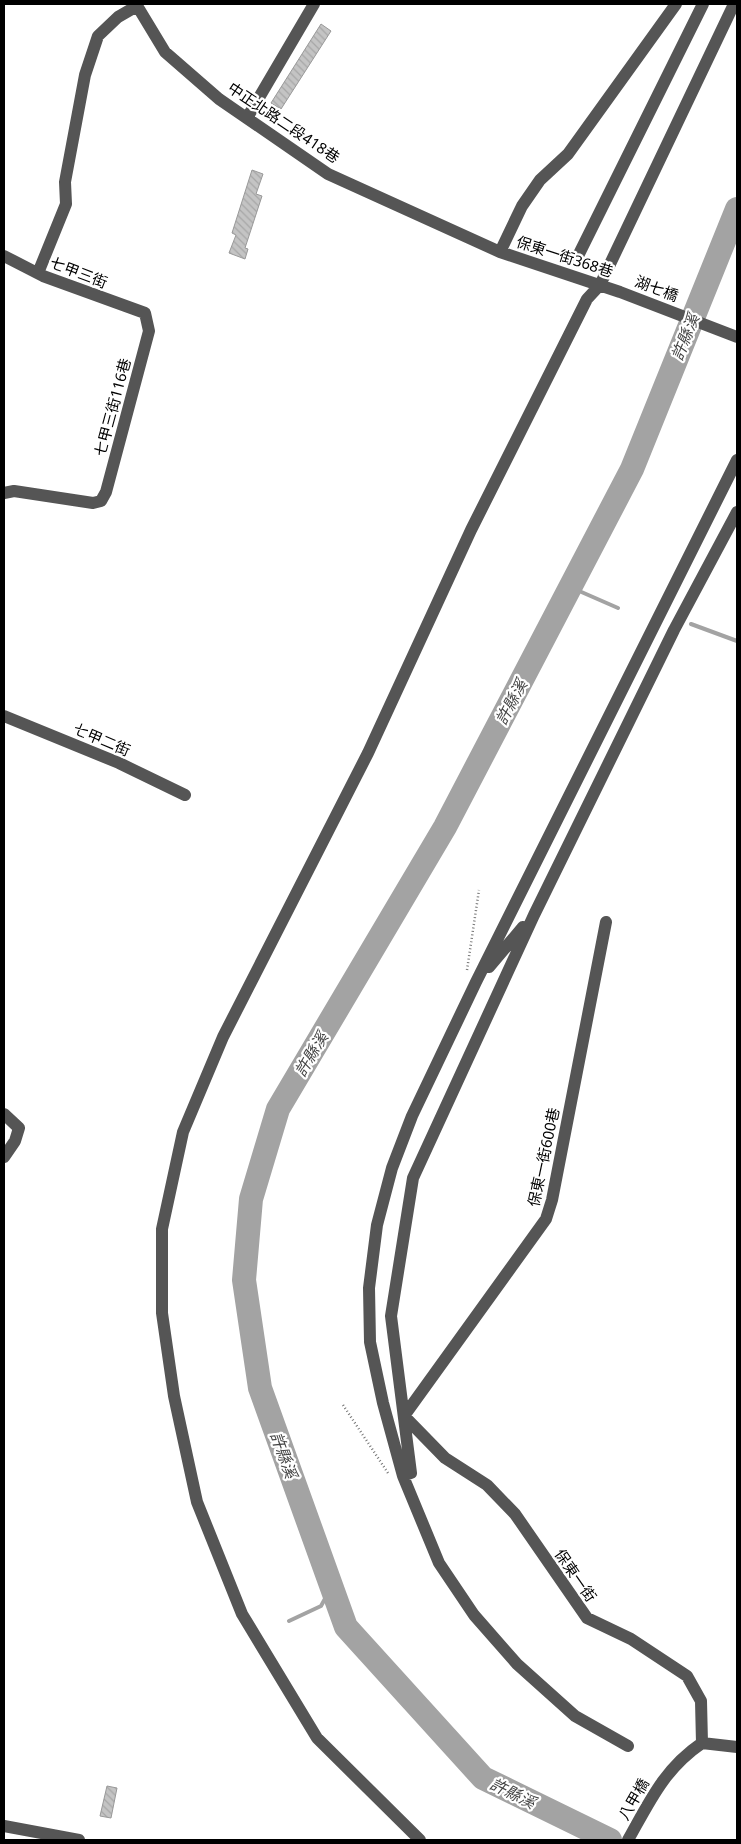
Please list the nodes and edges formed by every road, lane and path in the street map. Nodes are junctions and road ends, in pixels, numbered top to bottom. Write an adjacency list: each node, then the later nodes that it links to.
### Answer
1 (314, 4): 6 (street)
2 (676, 4): 7 (street)
3 (703, 4): 9 (street)
4 (734, 4): 11 (street)
5 (136, 5): 6 (street, 中正北路二段418巷); 10 (street)
6 (247, 118): 7 (street, 中正北路二段418巷)
7 (500, 252): 11 (street, 保東一街368巷)
8 (4, 256): 10 (street, 七甲三街)
9 (576, 260)
10 (38, 273): 13 (street, 七甲三街)
11 (600, 285): 12 (street, 保東一街368巷); 34 (street)
12 (620, 292): 14 (street, 湖七橋)
13 (145, 313): 16 (street, 七甲三街116巷)
14 (737, 337)
15 (737, 460): 23 (street)
16 (4, 493)
17 (737, 512): 21 (street)
18 (4, 716): 19 (street, 七甲二街)
19 (185, 795)
20 (479, 890): 23 (path)
21 (534, 915): 23 (street); 27 (street)
22 (606, 922): 27 (street, 保東一街600巷)
23 (476, 982): 28 (street)
24 (4, 1114): 25 (street)
25 (4, 1157)
26 (343, 1405): 28 (path)
27 (404, 1416): 28 (street); 29 (street, 保東一街)
28 (403, 1476): 30 (street)
29 (702, 1743): 31 (street); 35 (street, 八甲橋)
30 (628, 1746)
31 (737, 1747)
32 (4, 1826): 33 (street)
33 (79, 1840)
34 (420, 1840)
35 (628, 1840)

